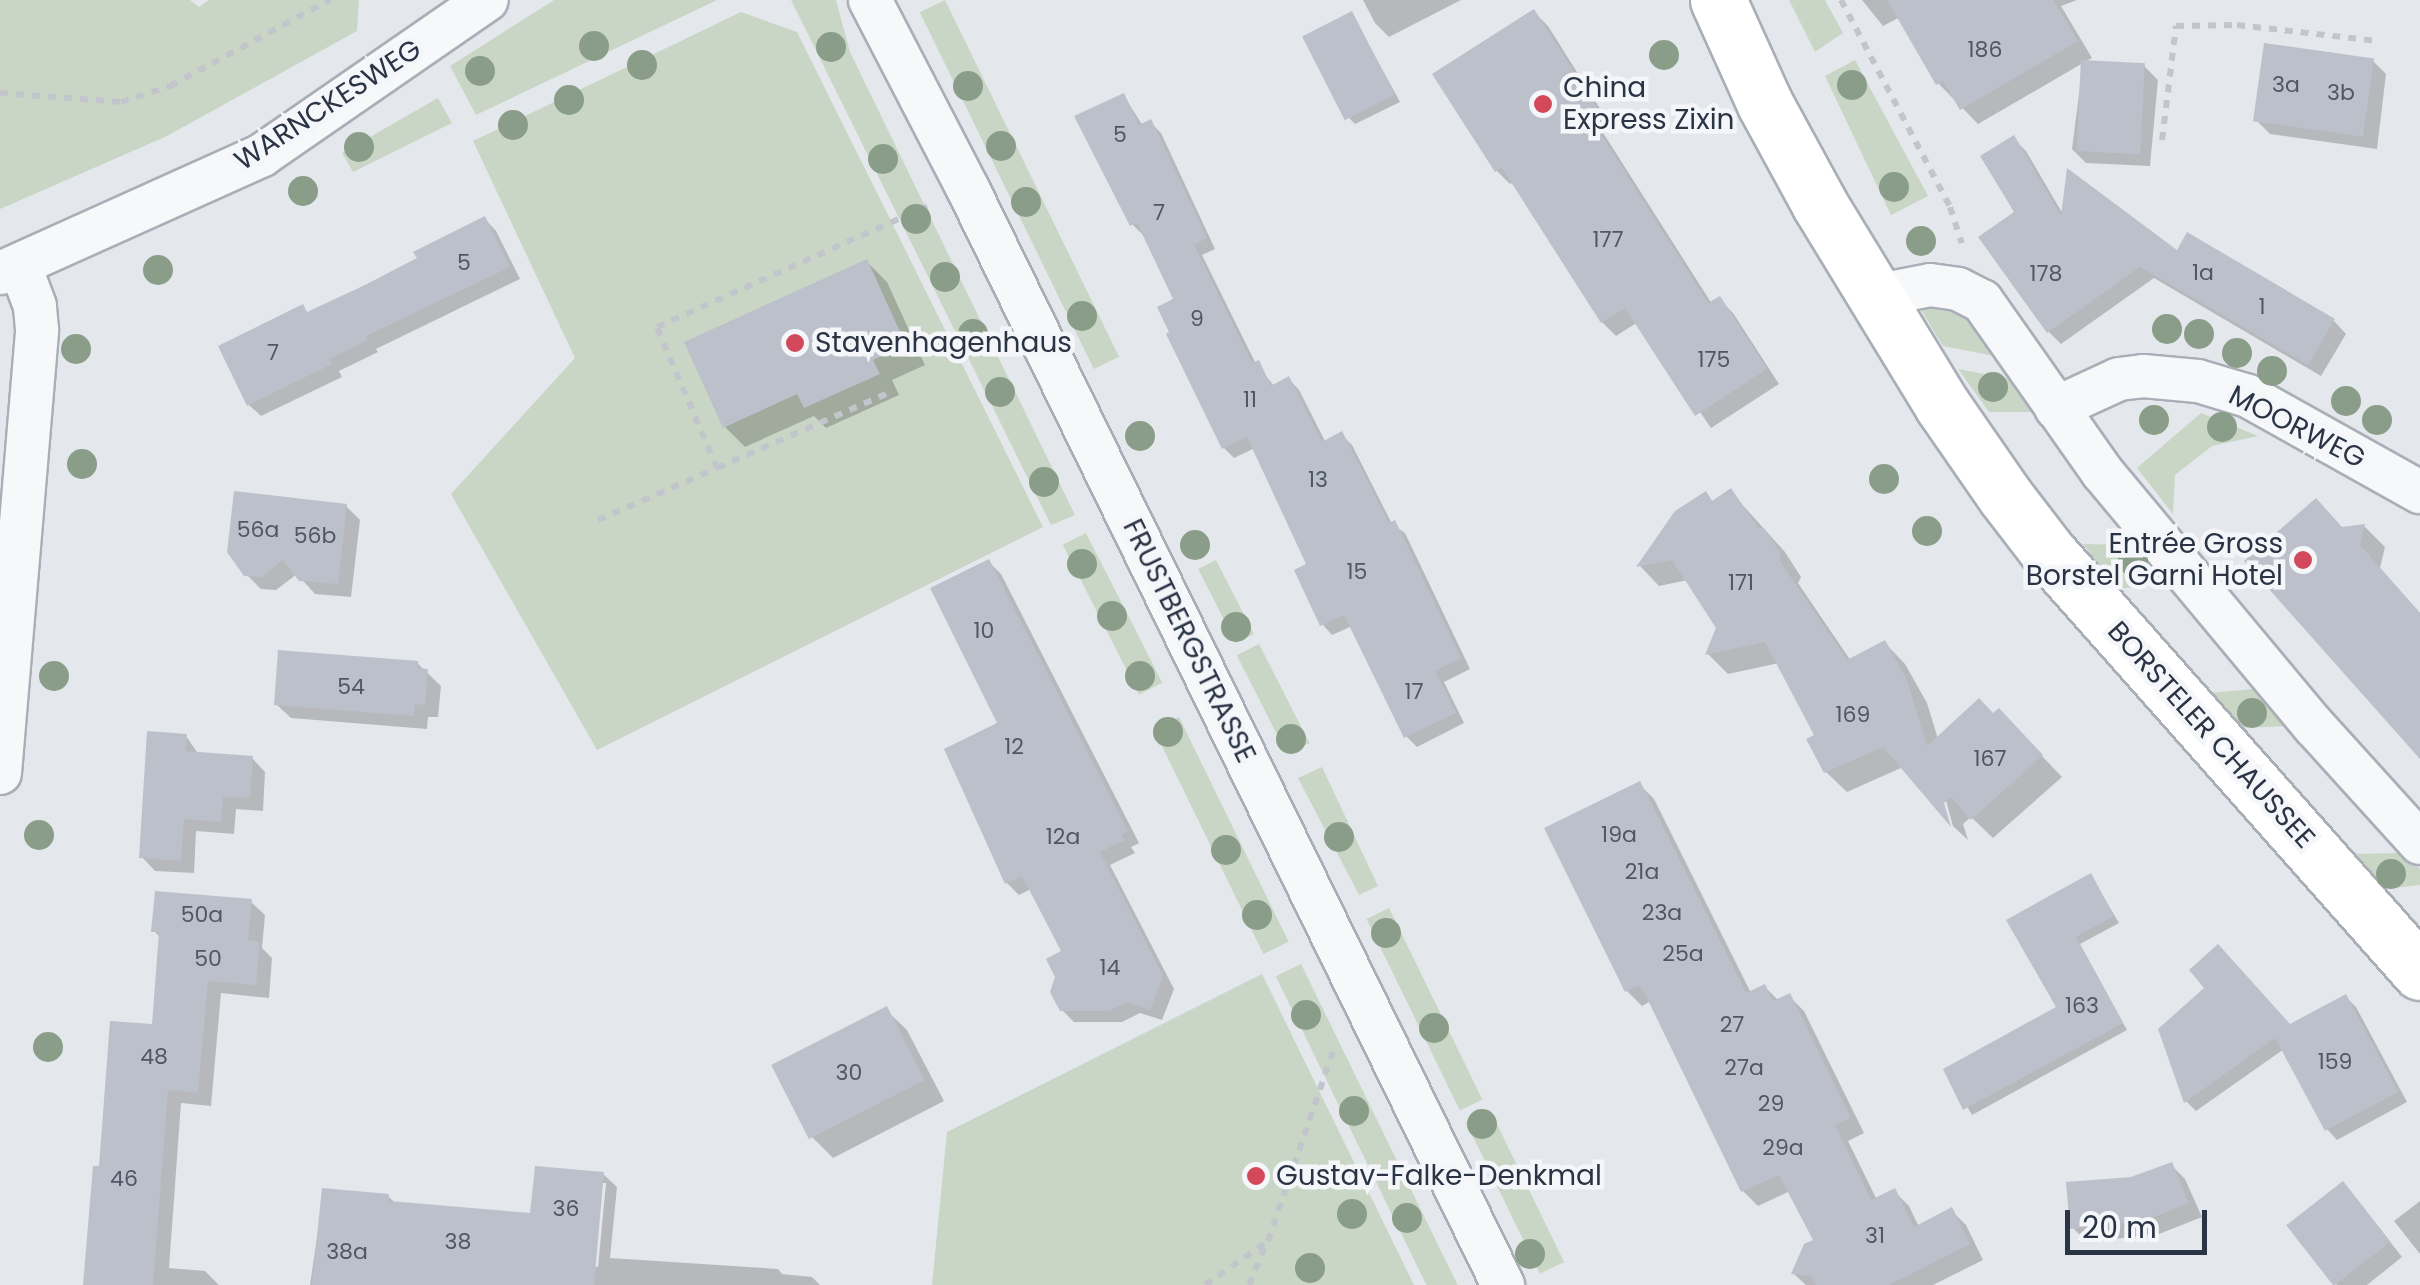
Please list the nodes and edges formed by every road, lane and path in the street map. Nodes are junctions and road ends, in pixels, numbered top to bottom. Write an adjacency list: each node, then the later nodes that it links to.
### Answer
1 (330, 0): 7 (path)
2 (870, 0): 9 (street, FRUSTBERGSTRASSE)
3 (1718, 0): 11 (main road, BORSTELER CHAUSSEE)
4 (1842, 0): 12 (path)
5 (457, 8): 10 (street, WARNCKESWEG)
6 (2377, 40): 8 (path)
7 (0, 93)
8 (2162, 140)
9 (968, 189): 15 (path); 21 (street, FRUSTBERGSTRASSE)
10 (10, 270): 18 (street)
11 (1873, 296): 12 (street); 20 (main road, BORSTELER CHAUSSEE)
12 (1982, 301): 14 (street)
13 (886, 394): 15 (path)
14 (2056, 408): 16 (street, MOORWEG); 19 (street)
15 (717, 468): 17 (path)
16 (2420, 492)
17 (598, 520)
18 (0, 773)
19 (2420, 842)
20 (2420, 972)
21 (1356, 983): 22 (path); 25 (street, FRUSTBERGSTRASSE)
22 (1268, 1241): 23 (path); 24 (path)
23 (1205, 1285)
24 (1249, 1285)
25 (1503, 1285)

